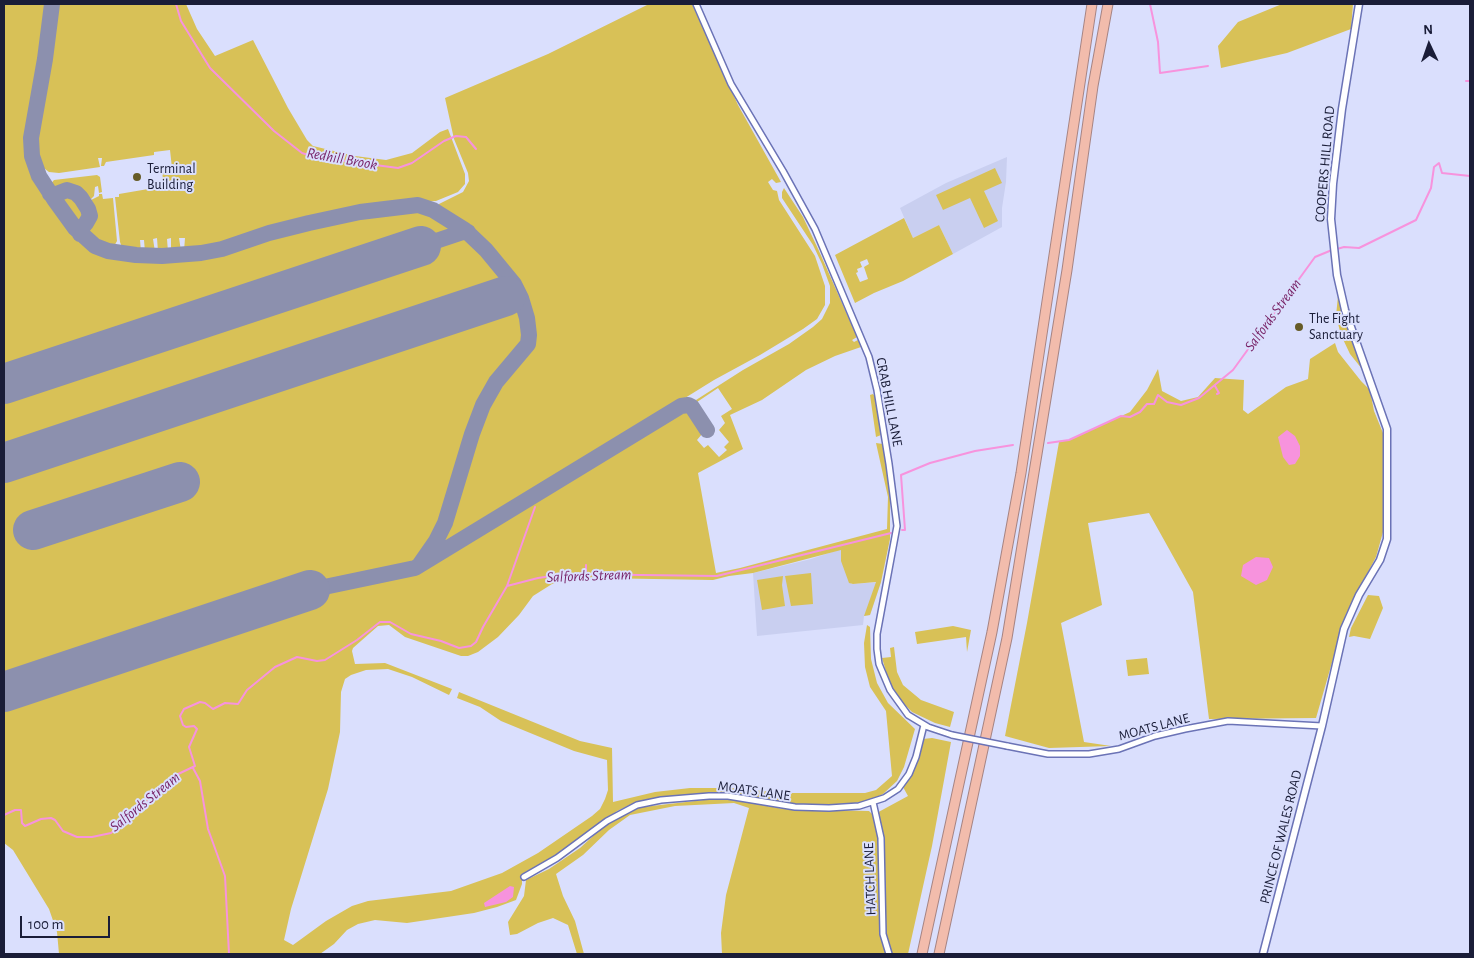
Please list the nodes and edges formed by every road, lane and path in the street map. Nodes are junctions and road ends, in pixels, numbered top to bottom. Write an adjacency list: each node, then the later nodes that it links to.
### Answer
1 (696, 4): 5 (street, CRAB HILL LANE)
2 (1092, 4): 11 (highway)
3 (1108, 4): 12 (highway)
4 (1359, 4): 6 (street, COOPERS HILL ROAD)
5 (924, 725): 7 (street, CRAB HILL LANE); 8 (street, MOATS LANE)
6 (1322, 726): 7 (street, MOATS LANE, bridge); 13 (street, PRINCE OF WALES ROAD)
7 (934, 729)
8 (872, 802): 9 (street, MOATS LANE); 10 (street, HATCH LANE)
9 (524, 877)
10 (889, 954)
11 (922, 954)
12 (939, 954)
13 (1263, 954)

